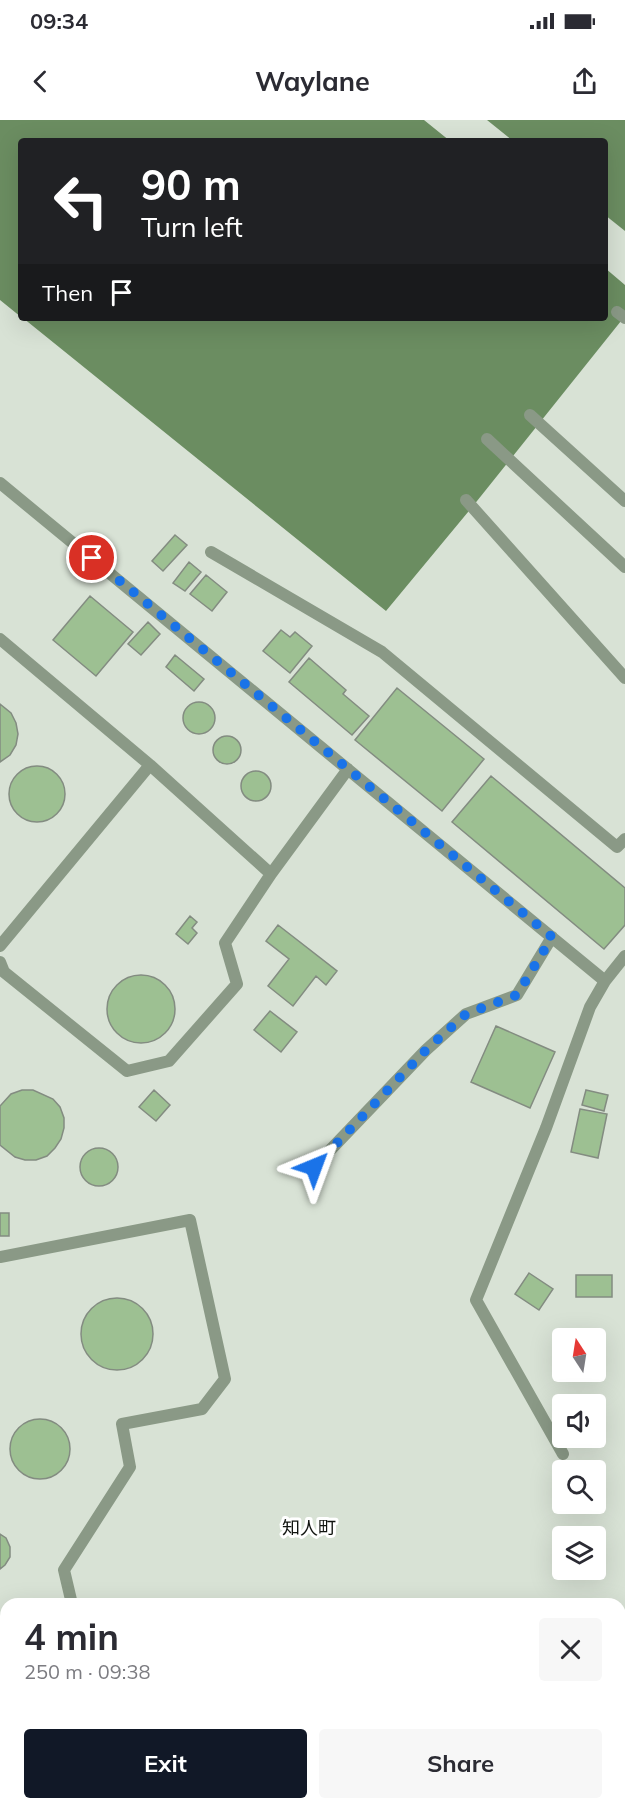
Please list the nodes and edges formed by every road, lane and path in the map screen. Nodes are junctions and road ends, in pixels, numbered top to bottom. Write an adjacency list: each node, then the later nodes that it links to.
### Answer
1 (531, 415): 5 (lane)
2 (488, 439): 7 (lane)
3 (0, 483): 11 (lane)
4 (466, 500): 9 (lane)
5 (625, 501)
6 (211, 552): 12 (lane)
7 (625, 567)
8 (0, 639): 10 (lane)
9 (625, 678)
10 (150, 765): 13 (lane); 15 (lane)
11 (348, 769): 13 (lane); 14 (lane)
12 (625, 839)
13 (271, 874): 17 (lane)
14 (552, 937): 18 (lane); 19 (lane)
15 (0, 945)
16 (625, 956): 18 (lane)
17 (0, 962)
18 (605, 981): 21 (lane)
19 (314, 1167)
20 (0, 1257): 22 (lane)
21 (562, 1454)
22 (71, 1598)

